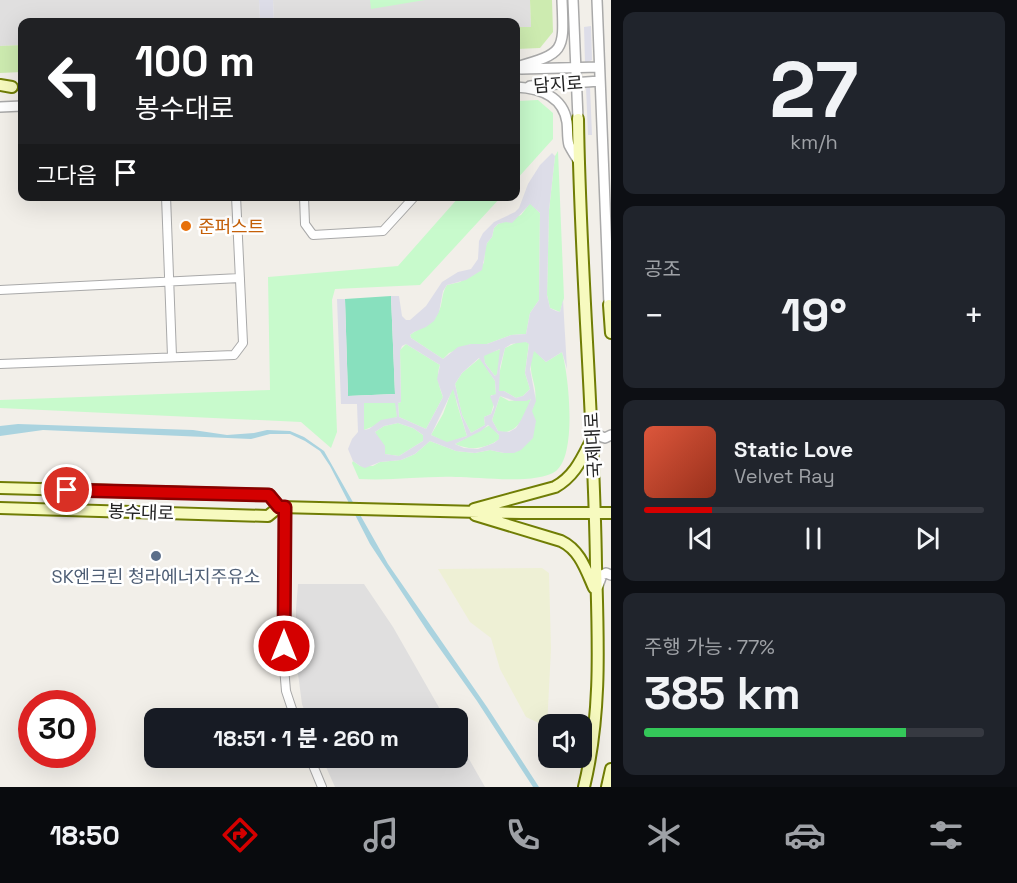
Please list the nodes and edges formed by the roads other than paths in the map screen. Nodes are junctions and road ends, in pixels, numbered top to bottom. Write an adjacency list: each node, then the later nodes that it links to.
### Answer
1 (562, 0): 4 (street)
2 (573, 0): 7 (street)
3 (597, 0): 5 (street)
4 (520, 67)
5 (599, 67): 7 (street); 9 (street)
6 (520, 68): 7 (street)
7 (576, 68): 10 (street)
8 (520, 69): 11 (street)
9 (600, 81): 10 (street, 담지로); 27 (street)
10 (576, 82): 14 (street, 담지로); 18 (street)
11 (520, 85)
12 (0, 86): 13 (main road)
13 (17, 87)
14 (520, 87)
15 (520, 87): 19 (street)
16 (18, 106): 17 (street)
17 (0, 107)
18 (578, 119): 19 (main road)
19 (579, 163): 31 (main road, 국제대로)
20 (166, 201): 25 (street)
21 (236, 201): 24 (street)
22 (304, 201): 23 (street)
23 (410, 201)
24 (240, 278): 25 (street); 29 (street)
25 (169, 282): 26 (street); 29 (street)
26 (0, 290)
27 (609, 304): 28 (main road)
28 (610, 333)
29 (172, 356): 30 (street)
30 (0, 364)
31 (592, 424): 32 (street); 33 (main road, 국제대로)
32 (610, 435)
33 (592, 439): 37 (main road); 38 (main road, 국제대로)
34 (0, 488): 35 (main road, 봉수대로)
35 (282, 507): 36 (main road, 봉수대로); 37 (main road, 봉수대로); 42 (street)
36 (0, 508)
37 (463, 512): 38 (main road); 41 (main road)
38 (596, 513): 39 (main road); 41 (main road, 국제대로)
39 (610, 513)
40 (610, 575): 41 (street)
41 (597, 593): 46 (main road, 국제대로)
42 (292, 708)
43 (314, 768): 45 (street)
44 (610, 769): 47 (main road)
45 (322, 787)
46 (584, 787)
47 (607, 787)

